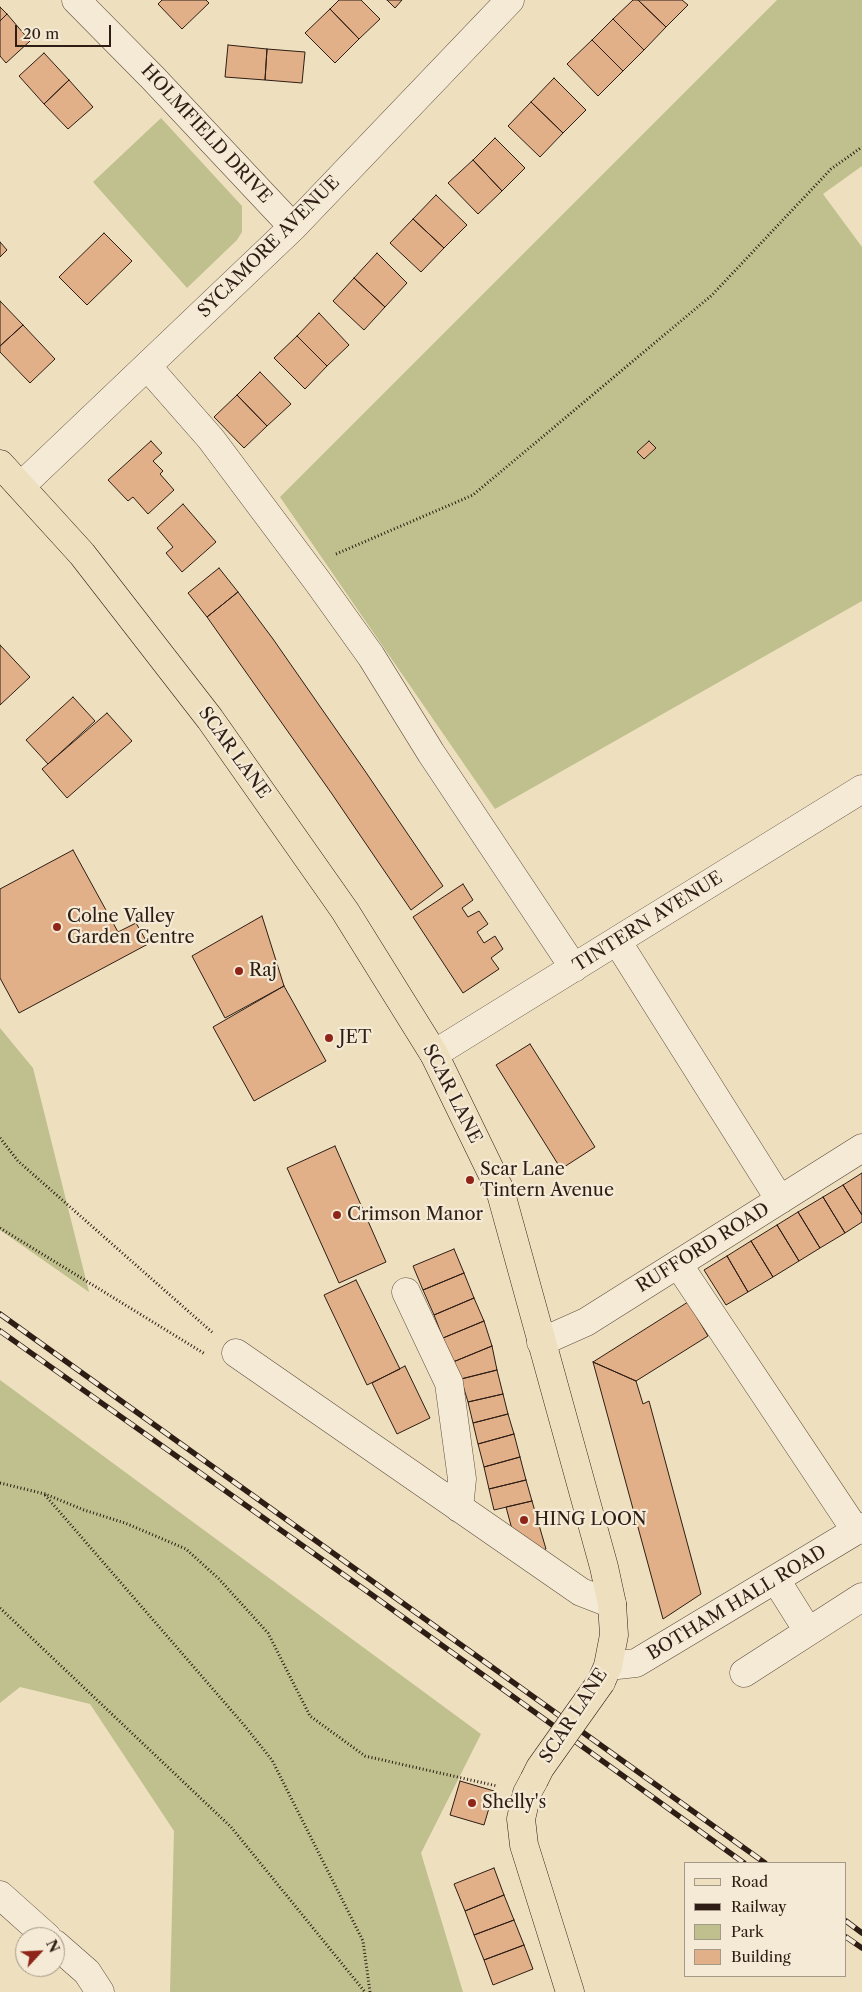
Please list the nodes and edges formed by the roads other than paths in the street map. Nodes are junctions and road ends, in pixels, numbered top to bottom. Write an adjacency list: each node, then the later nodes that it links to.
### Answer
1 (76, 0): 3 (street, HOLMFIELD DRIVE)
2 (510, 0): 3 (street, SYCAMORE AVENUE)
3 (293, 227): 4 (street, SYCAMORE AVENUE)
4 (147, 366): 6 (street, SYCAMORE AVENUE); 9 (street)
5 (0, 464): 6 (main road, SCAR LANE)
6 (20, 486): 10 (main road, SCAR LANE)
7 (862, 789): 8 (street, TINTERN AVENUE)
8 (618, 941): 9 (street, TINTERN AVENUE); 12 (street)
9 (574, 968): 10 (street, TINTERN AVENUE)
10 (434, 1054): 15 (main road, SCAR LANE)
11 (862, 1148): 12 (street, RUFFORD ROAD)
12 (780, 1200): 13 (street, RUFFORD ROAD)
13 (678, 1264): 15 (street, RUFFORD ROAD); 18 (street)
14 (406, 1292): 17 (street)
15 (541, 1342): 21 (main road, SCAR LANE)
16 (236, 1353): 17 (street)
17 (460, 1508): 21 (street)
18 (859, 1529): 19 (street, BOTHAM HALL ROAD)
19 (776, 1580): 22 (street); 24 (street, BOTHAM HALL ROAD)
20 (862, 1597): 22 (street)
21 (612, 1604): 24 (main road, SCAR LANE)
22 (808, 1631): 23 (street)
23 (744, 1673)
24 (604, 1674): 29 (main road, SCAR LANE, bridge)
25 (0, 1895): 26 (street)
26 (36, 1927)
27 (65, 1953): 28 (street)
28 (100, 1992)
29 (570, 1992)

